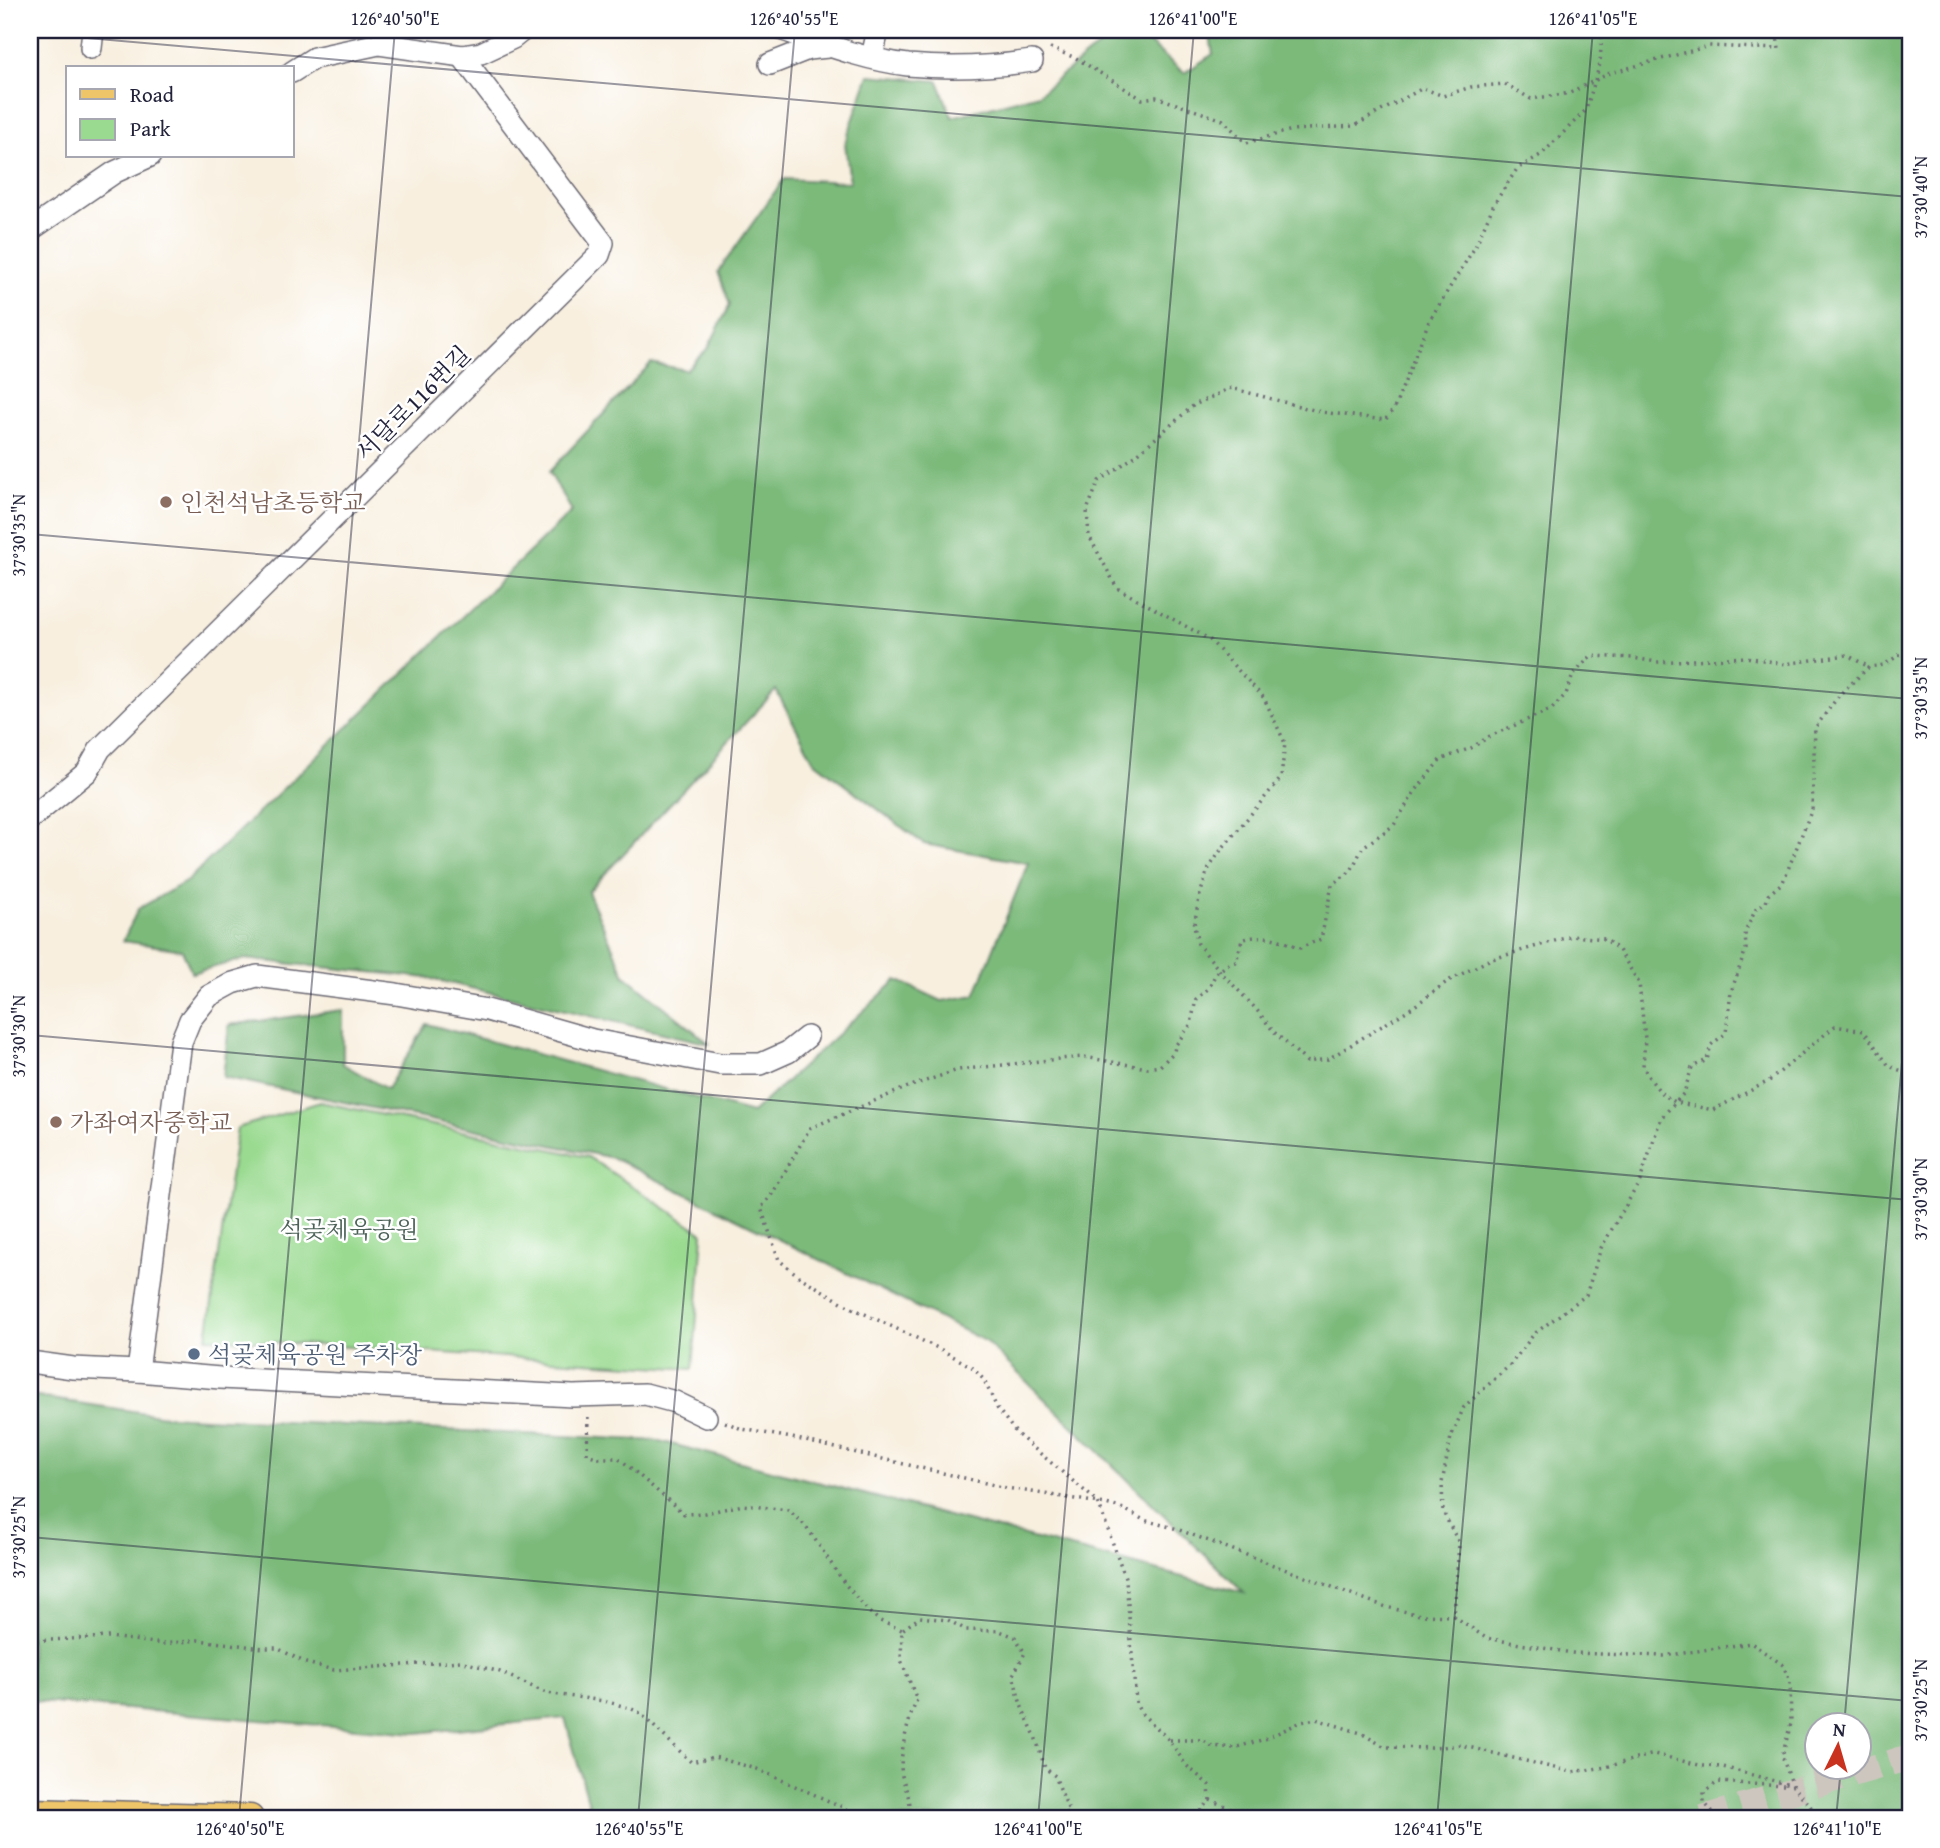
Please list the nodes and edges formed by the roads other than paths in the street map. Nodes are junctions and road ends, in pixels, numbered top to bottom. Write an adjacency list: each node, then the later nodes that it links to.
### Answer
1 (523, 30): 5 (lane)
2 (783, 30): 4 (lane)
3 (878, 30): 6 (lane)
4 (831, 46): 6 (lane); 8 (lane)
5 (462, 56): 9 (lane); 12 (lane, 서달로116번길)
6 (872, 57): 7 (lane)
7 (1032, 61)
8 (770, 65)
9 (294, 71)
10 (146, 158): 11 (lane)
11 (30, 230)
12 (30, 820)
13 (807, 1037): 15 (lane)
14 (30, 1362): 15 (lane)
15 (138, 1371): 16 (lane)
16 (706, 1417)
17 (30, 1812): 18 (main road)
18 (250, 1818)

